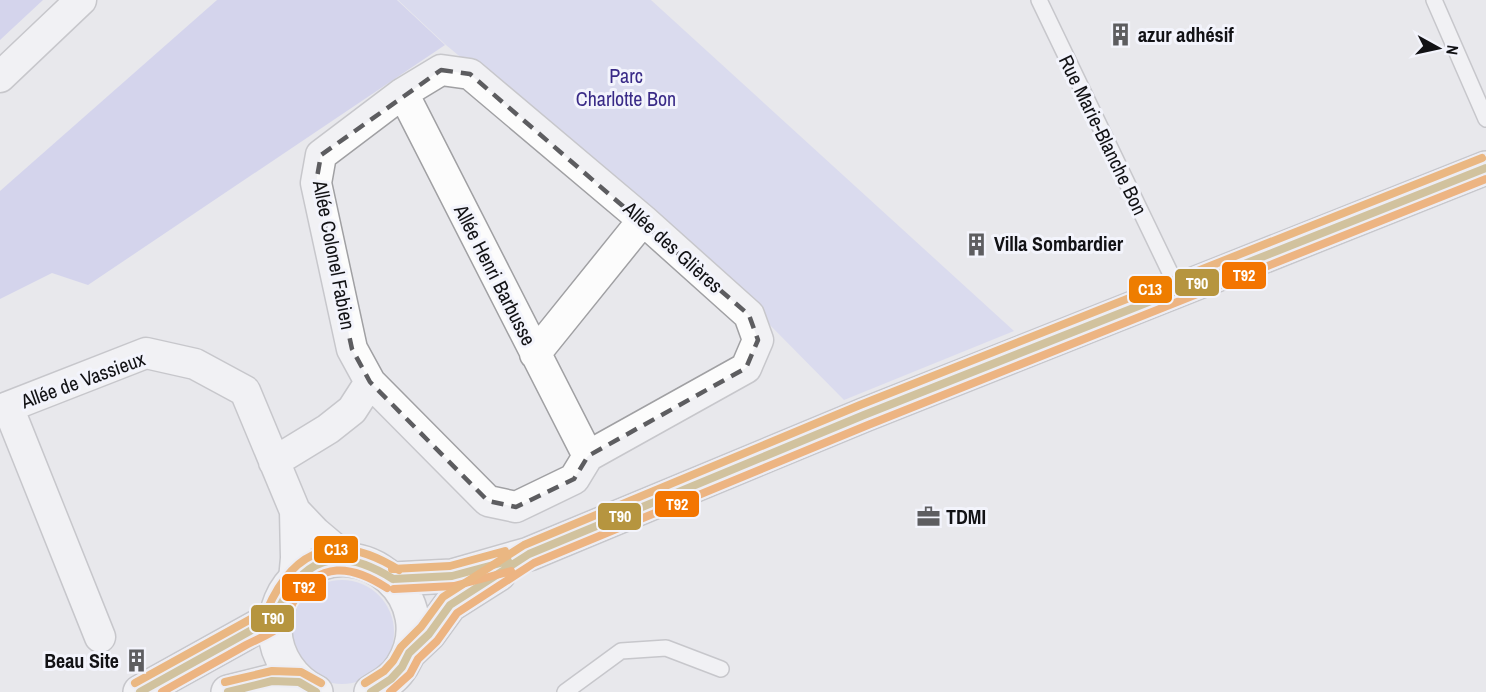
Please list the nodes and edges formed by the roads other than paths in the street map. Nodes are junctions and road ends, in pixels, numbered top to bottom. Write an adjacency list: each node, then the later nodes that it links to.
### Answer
1 (81, 0): 4 (street)
2 (1038, 0): 9 (lane, Rue Marie-Blanche Bon)
3 (1434, 0): 6 (lane)
4 (0, 77)
5 (403, 93): 8 (street, Allée des Glières); 10 (street, Allée Henri Barbusse); 11 (street, Allée Colonel Fabien)
6 (1486, 119)
7 (1486, 168): 9 (street)
8 (643, 220): 10 (street); 13 (street, Allée des Glières)
9 (1173, 279): 16 (street)
10 (536, 354): 13 (street, Allée Henri Barbusse)
11 (370, 382): 13 (street, Allée Colonel Fabien); 14 (street)
12 (4, 409): 14 (street, Allée de Vassieux); 21 (street)
13 (588, 456)
14 (274, 462): 15 (street, Allée de Vassieux)
15 (295, 511): 17 (street, Allée de Vassieux); 19 (street, Allée de Vassieux)
16 (529, 554): 18 (street); 22 (street)
17 (347, 559): 18 (street); 19 (street)
18 (393, 579): 22 (street)
19 (294, 580): 20 (street)
20 (275, 617): 24 (street); 26 (street)
21 (100, 637)
22 (409, 652): 25 (street)
23 (721, 669): 28 (lane)
24 (308, 687): 27 (street)
25 (384, 688)
26 (140, 692)
27 (228, 692)
28 (565, 692)

